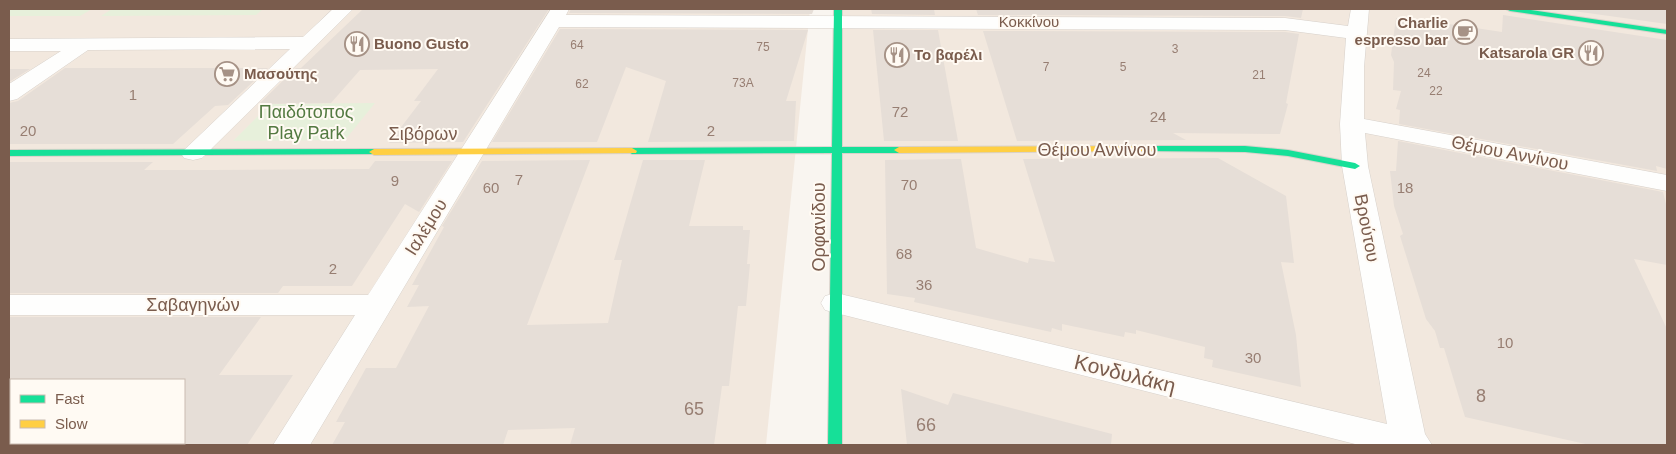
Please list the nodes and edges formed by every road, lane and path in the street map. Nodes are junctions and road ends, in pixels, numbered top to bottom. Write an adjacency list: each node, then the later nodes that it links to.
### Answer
1 (344, 9): 7 (street)
2 (1510, 9): 6 (street)
3 (556, 15): 4 (street, Κοκκίνου); 13 (street, Ιαλέμου)
4 (838, 15): 5 (street, Κοκκίνου); 12 (street, Ορφανίδου)
5 (1358, 21): 11 (street, Βρούτου)
6 (1667, 32)
7 (307, 43): 9 (street); 15 (street)
8 (9, 45): 9 (street)
9 (83, 45): 10 (street)
10 (9, 94)
11 (1352, 124): 16 (street, Βρούτου); 17 (street, Θέμου Αννίνου)
12 (837, 150): 13 (street, Σιβόρων); 16 (street, Θέμου Αννίνου); 18 (street, Ορφανίδου)
13 (472, 152): 15 (street, Σιβόρων); 20 (street, Ιαλέμου)
14 (9, 153): 15 (street, Σιβόρων)
15 (193, 153)
16 (1355, 166): 23 (street, Βρούτου)
17 (1667, 183)
18 (836, 303): 22 (street, Ορφανίδου); 23 (street, Κονδυλάκη)
19 (9, 305): 20 (street, Σαβαγηνών)
20 (377, 306): 21 (street, Ιαλέμου)
21 (291, 445)
22 (834, 445)
23 (1410, 445)

